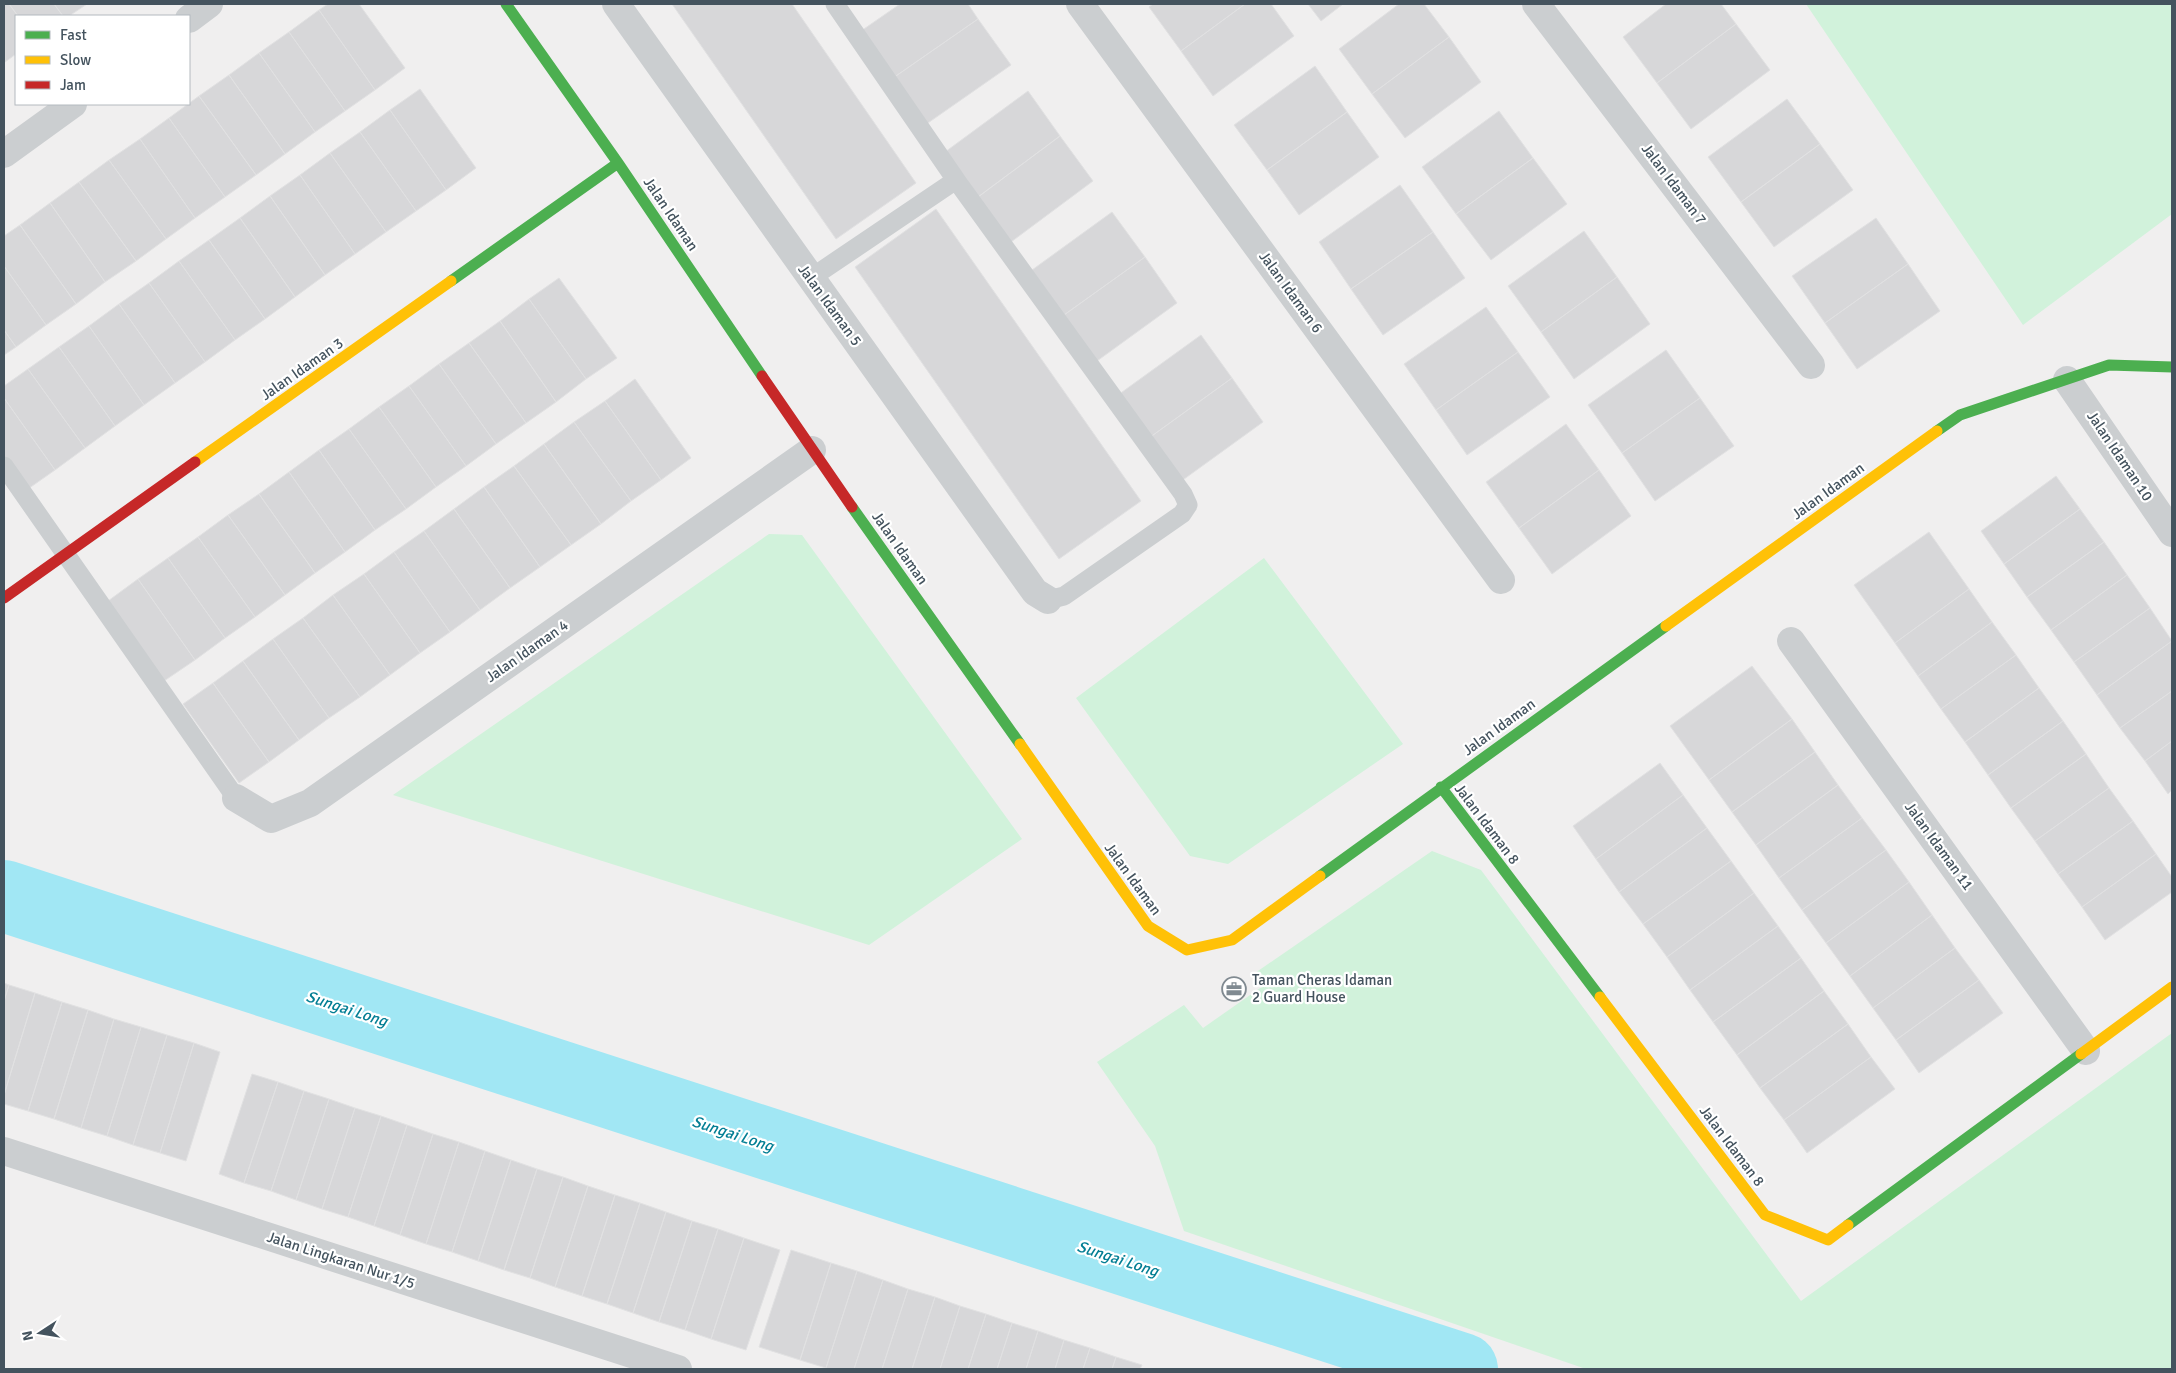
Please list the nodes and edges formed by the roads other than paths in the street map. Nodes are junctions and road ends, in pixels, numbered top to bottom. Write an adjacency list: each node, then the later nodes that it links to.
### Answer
1 (209, 4): 7 (street)
2 (506, 4): 10 (street, Jalan Idaman)
3 (616, 4): 12 (street, Jalan Idaman 5)
4 (835, 4): 11 (lane)
5 (1080, 4): 20 (street, Jalan Idaman 6)
6 (1536, 4): 13 (street, Jalan Idaman 7)
7 (190, 18)
8 (72, 105): 9 (street)
9 (4, 154)
10 (618, 163): 16 (street, Jalan Idaman); 19 (street, Jalan Idaman 3)
11 (956, 180): 12 (lane); 22 (lane)
12 (811, 278): 22 (street, Jalan Idaman 5)
13 (1811, 365)
14 (2172, 367): 15 (street, Jalan Idaman)
15 (2067, 380): 18 (street, Jalan Idaman 10); 24 (street, Jalan Idaman)
16 (812, 450): 24 (street, Jalan Idaman); 25 (street, Jalan Idaman 4)
17 (4, 466): 19 (lane)
18 (2172, 533)
19 (66, 555): 21 (street, Jalan Idaman 3); 25 (lane)
20 (1501, 580)
21 (4, 598)
22 (1048, 600)
23 (1791, 641): 27 (street, Jalan Idaman 11)
24 (1441, 787): 27 (street, Jalan Idaman 8)
25 (236, 798)
26 (2172, 987): 27 (street)
27 (2086, 1050)
28 (4, 1151): 29 (street, Jalan Lingkaran Nur 1/5)
29 (678, 1369)

